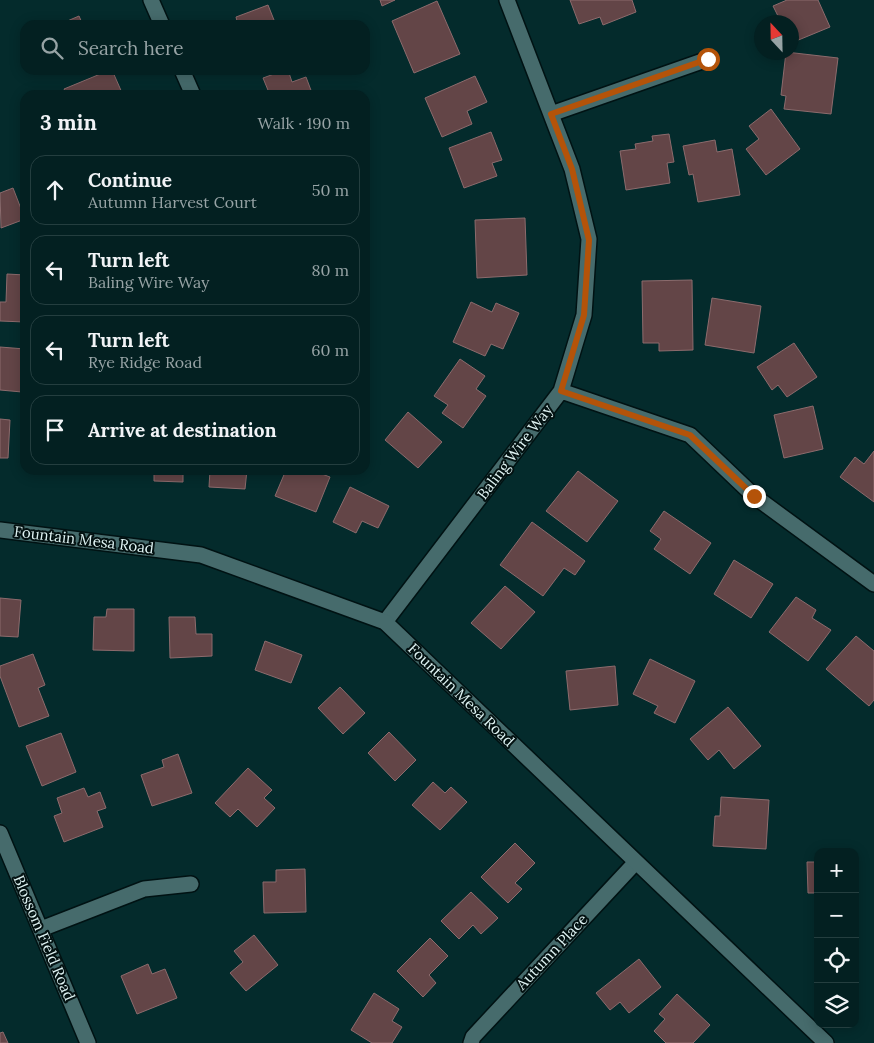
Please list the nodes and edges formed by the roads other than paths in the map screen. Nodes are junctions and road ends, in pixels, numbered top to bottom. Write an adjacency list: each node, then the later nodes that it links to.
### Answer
1 (151, 0): 3 (street)
2 (507, 0): 7 (street, Baling Wire Way)
3 (160, 20)
4 (708, 59): 7 (street)
5 (184, 75): 6 (street)
6 (191, 90)
7 (551, 114): 8 (street, Baling Wire Way)
8 (561, 391): 10 (street); 11 (street, Baling Wire Way)
9 (0, 530): 11 (street, Fountain Mesa Road)
10 (874, 584)
11 (385, 622): 13 (street, Fountain Mesa Road)
12 (0, 833): 15 (street, Blossom Field Road)
13 (635, 863): 17 (street, Autumn Place); 18 (street, Fountain Mesa Road)
14 (191, 884): 15 (street)
15 (42, 929): 16 (street, Blossom Field Road)
16 (88, 1043)
17 (471, 1043)
18 (826, 1043)

